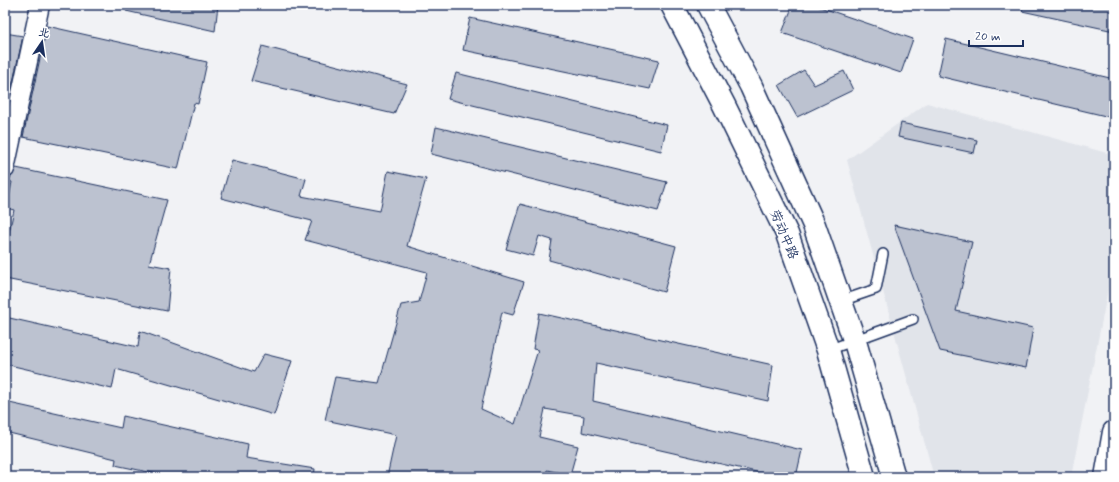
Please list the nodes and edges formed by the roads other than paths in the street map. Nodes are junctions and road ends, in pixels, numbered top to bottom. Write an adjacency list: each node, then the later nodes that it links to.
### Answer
1 (40, 5): 4 (street)
2 (672, 5): 9 (main road, 劳动中路)
3 (708, 5): 6 (main road)
4 (5, 168)
5 (883, 254): 6 (lane)
6 (841, 301): 8 (main road)
7 (913, 319): 8 (lane)
8 (855, 340): 9 (lane); 12 (main road)
9 (828, 350): 11 (main road, 劳动中路)
10 (1114, 432): 13 (main road)
11 (864, 477)
12 (894, 477)
13 (1106, 477)

